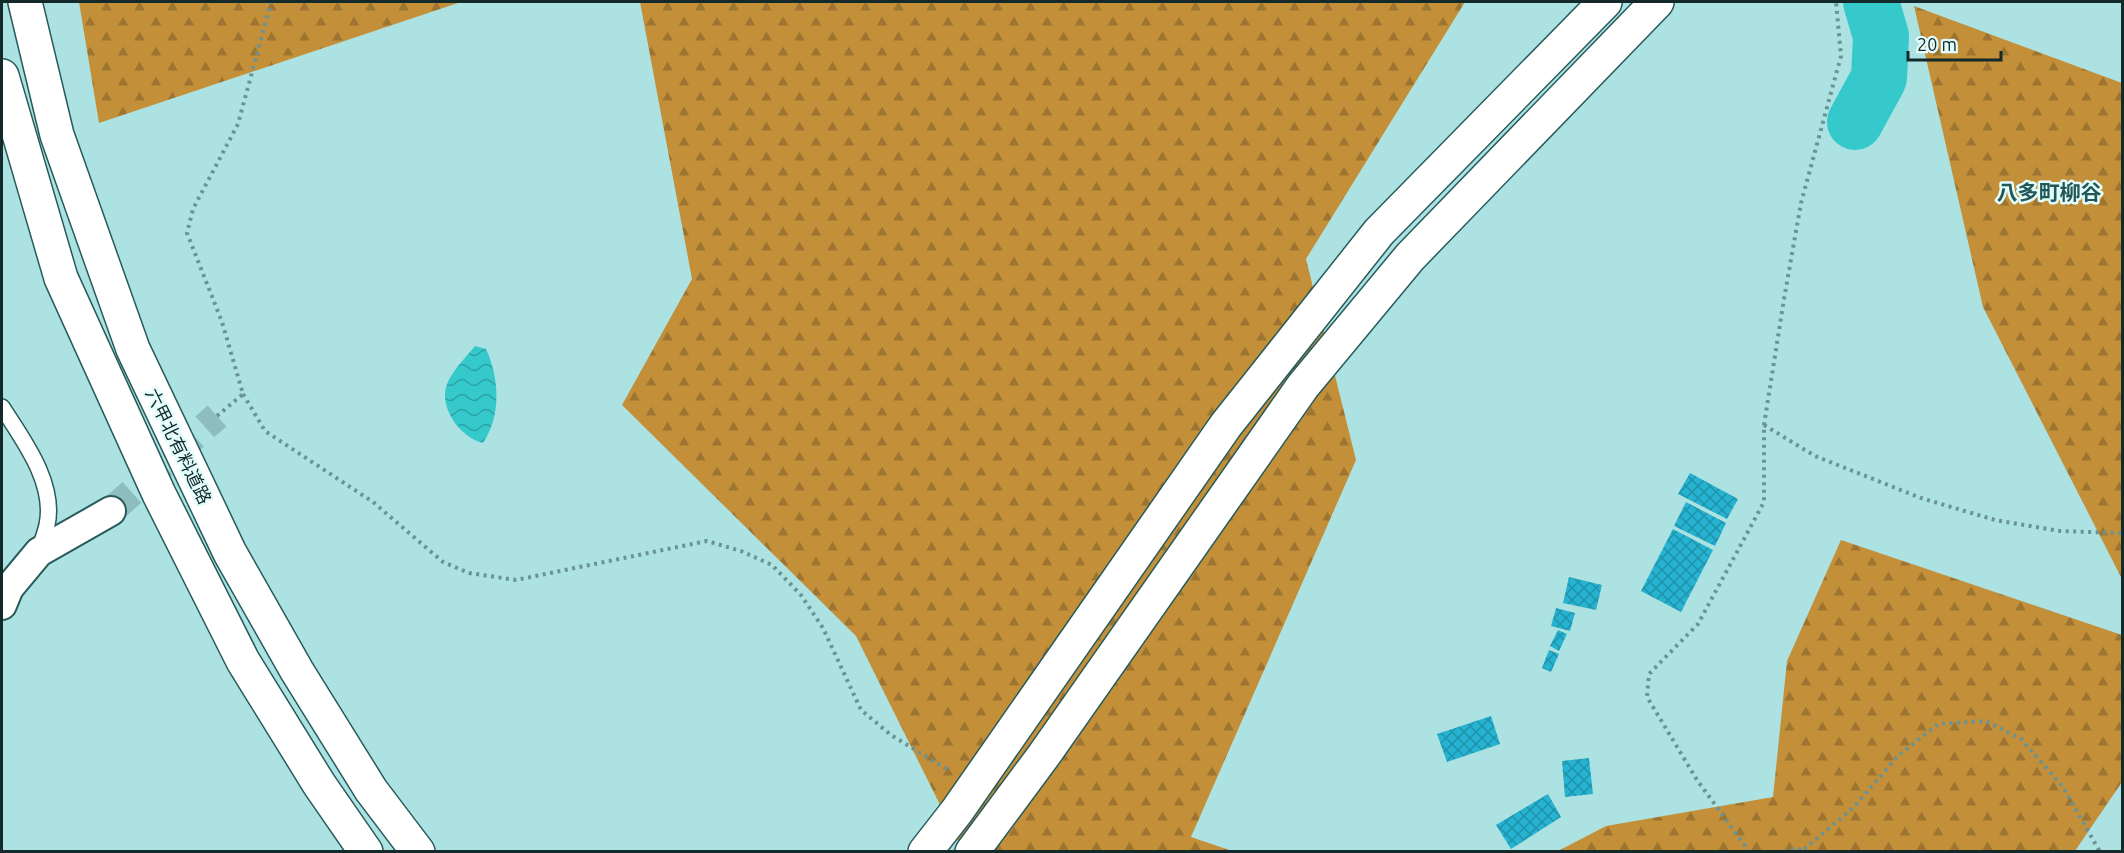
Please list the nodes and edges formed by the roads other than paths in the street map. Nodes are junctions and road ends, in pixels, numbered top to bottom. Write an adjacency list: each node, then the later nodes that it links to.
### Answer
1 (25, 2): 10 (street, 六甲北有料道路)
2 (1605, 2): 11 (street)
3 (1657, 2): 12 (street)
4 (2, 76): 9 (street, 六甲北有料道路)
5 (2, 406): 7 (lane)
6 (111, 511): 7 (street)
7 (39, 552): 8 (street)
8 (2, 605)
9 (366, 852)
10 (418, 852)
11 (925, 852)
12 (972, 852)

